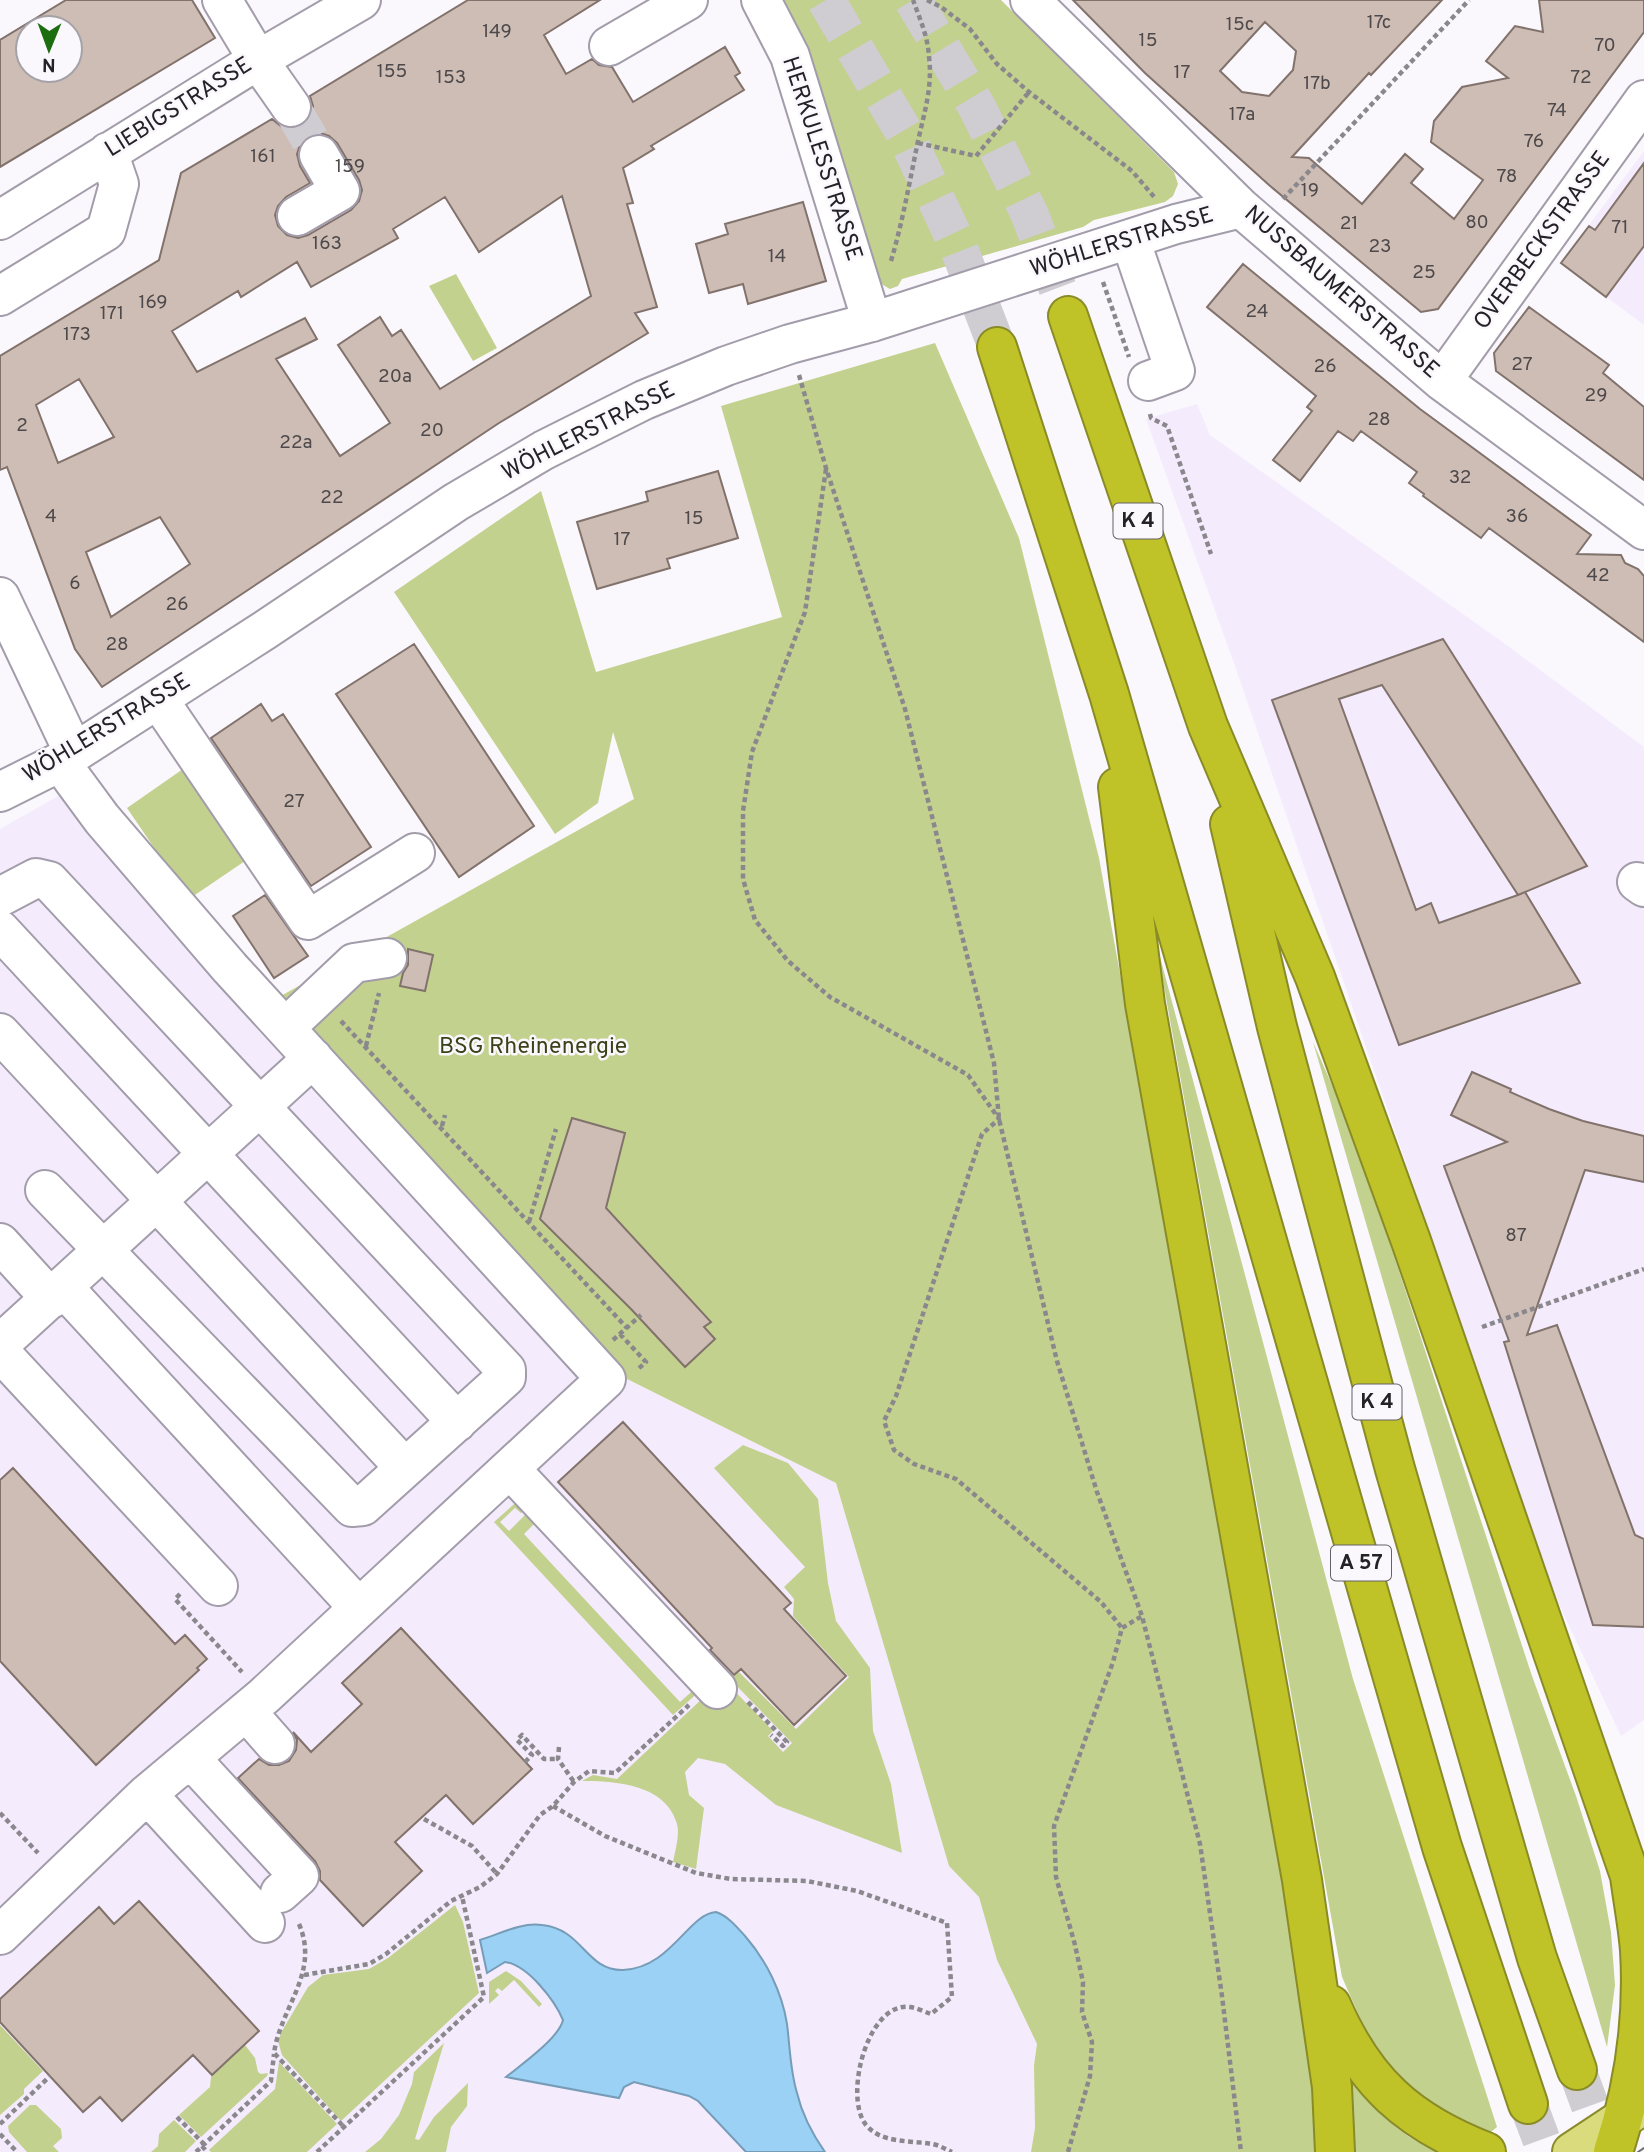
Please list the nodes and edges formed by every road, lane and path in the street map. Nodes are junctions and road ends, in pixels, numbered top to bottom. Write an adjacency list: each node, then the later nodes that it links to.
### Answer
1 (222, 0): 10 (street)
2 (361, 0): 10 (street, LIEBIGSTRASSE)
3 (688, 0): 9 (street)
4 (761, 0): 26 (street, HERKULESSTRASSE)
5 (913, 0): 14 (path)
6 (927, 0): 11 (path)
7 (1030, 0): 17 (street, NUSSBAUMERSTRASSE)
8 (1469, 0): 17 (path)
9 (609, 46)
10 (258, 60): 13 (street); 15 (street, LIEBIGSTRASSE)
11 (1029, 92): 14 (path); 20 (path)
12 (1644, 100): 29 (street, OVERBECKSTRASSE)
13 (291, 107)
14 (918, 143): 23 (path)
15 (108, 152): 19 (street, LIEBIGSTRASSE); 24 (street)
16 (319, 155): 18 (street)
17 (1241, 208): 20 (street, WÖHLERSTRASSE); 29 (street, NUSSBAUMERSTRASSE)
18 (297, 216)
19 (0, 220)
20 (1176, 224): 21 (street, WÖHLERSTRASSE)
21 (1130, 239): 22 (street, WÖHLERSTRASSE); 30 (street)
22 (1092, 251): 26 (street, WÖHLERSTRASSE); 30 (path)
23 (887, 273)
24 (0, 296)
25 (1068, 316): 37 (highway, K 4)
26 (872, 322): 27 (street, WÖHLERSTRASSE)
27 (790, 344): 31 (path); 36 (street, WÖHLERSTRASSE)
28 (997, 347): 35 (highway)
29 (1442, 381): 32 (street, NUSSBAUMERSTRASSE)
30 (1143, 384): 33 (path)
31 (826, 468): 51 (path); 51 (path)
32 (1644, 530)
33 (1211, 554)
34 (0, 597): 38 (street)
35 (1110, 694): 93 (highway); 98 (highway, A 57)
36 (158, 699): 38 (street, WÖHLERSTRASSE); 40 (street)
37 (1208, 726): 89 (highway); 96 (highway, K 4)
38 (67, 757): 39 (street, WÖHLERSTRASSE); 44 (street)
39 (0, 792)
40 (415, 853)
41 (0, 897): 49 (street)
42 (0, 930): 54 (street)
43 (387, 958): 44 (street); 47 (path)
44 (285, 1028): 48 (street)
45 (0, 1033): 56 (street)
46 (353, 1033): 47 (path)
47 (365, 1046): 52 (path)
48 (313, 1058): 49 (street); 70 (street)
49 (260, 1105): 54 (street); 68 (street)
50 (445, 1115): 52 (path)
51 (999, 1119): 73 (path); 74 (path)
52 (442, 1127): 57 (path)
53 (556, 1129): 57 (path)
54 (209, 1153): 56 (street); 68 (street)
55 (45, 1190): 59 (street)
56 (156, 1202): 59 (street); 69 (street)
57 (529, 1222): 64 (path)
58 (0, 1244): 61 (street)
59 (103, 1251): 61 (street); 69 (street)
60 (1644, 1269): 63 (path)
61 (57, 1293): 66 (street); 72 (street)
62 (641, 1315): 64 (path)
63 (1482, 1327)
64 (627, 1328): 65 (path)
65 (618, 1336)
66 (0, 1345)
67 (0, 1352): 71 (street)
68 (457, 1422): 69 (street)
69 (405, 1468)
70 (510, 1469): 72 (street); 75 (street)
71 (210, 1579): 76 (path)
72 (359, 1608): 76 (street)
73 (1142, 1616): 74 (path); 111 (path)
74 (1122, 1628): 110 (path)
75 (714, 1687): 82 (path)
76 (255, 1704): 77 (street); 79 (street)
77 (275, 1745)
78 (559, 1747): 80 (path)
79 (190, 1758): 83 (street); 91 (street)
80 (558, 1759): 81 (path); 82 (path)
81 (525, 1762)
82 (574, 1782): 84 (path)
83 (147, 1794): 88 (street); 91 (street)
84 (553, 1805): 87 (path); 109 (path)
85 (0, 1813): 88 (path)
86 (424, 1819): 87 (path)
87 (497, 1874): 90 (path)
88 (61, 1877): 92 (street)
89 (1637, 1885): 101 (highway)
90 (462, 1896): 94 (path); 102 (path)
91 (273, 1908): 94 (path)
92 (0, 1935)
93 (1315, 1968): 112 (highway); 113 (highway)
94 (304, 1975): 95 (path)
95 (274, 2053): 102 (path); 104 (path)
96 (1577, 2070)
97 (50, 2076): 100 (path)
98 (1528, 2104)
99 (177, 2117): 104 (path)
100 (0, 2124)
101 (1627, 2125): 114 (main road)
102 (344, 2127): 108 (path)
103 (0, 2134): 105 (path)
104 (203, 2145): 106 (path); 107 (path)
105 (17, 2152)
106 (196, 2152)
107 (207, 2152)
108 (317, 2152)
109 (952, 2152)
110 (1068, 2152)
111 (1241, 2152)
112 (1335, 2152)
113 (1486, 2152)
114 (1572, 2152)

